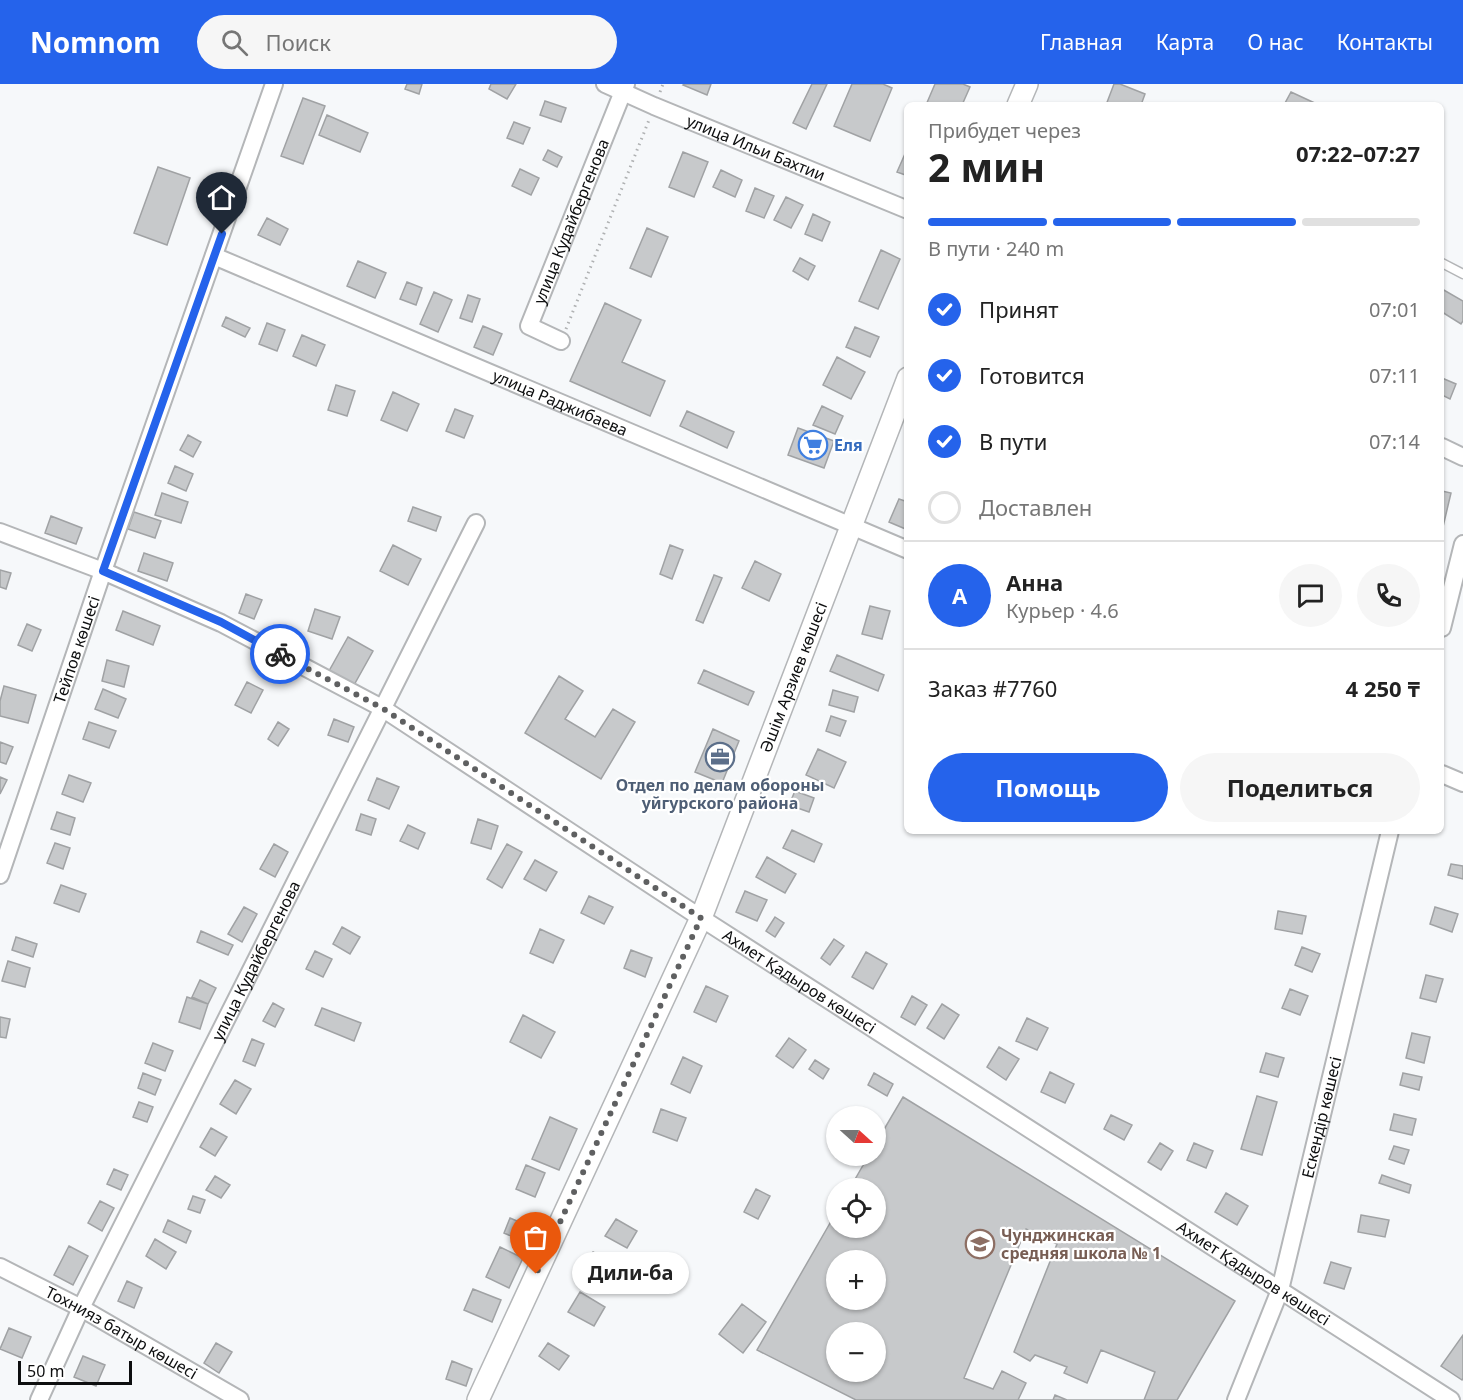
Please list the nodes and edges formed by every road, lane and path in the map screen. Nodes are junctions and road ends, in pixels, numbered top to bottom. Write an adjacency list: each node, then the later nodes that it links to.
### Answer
1 (274, 84): 9 (street, Тейпов көшесі)
2 (605, 84): 5 (street, улица Ильи Бахтии)
3 (663, 84): 7 (path)
4 (1027, 84): 6 (street)
5 (624, 88): 7 (street, улица Ильи Бахтии); 12 (street, улица Кудайбергенова)
6 (1019, 102)
7 (654, 106): 8 (street, улица Ильи Бахтии); 12 (path)
8 (904, 208)
9 (214, 256): 17 (street, улица Раджибаева); 21 (street, Тейпов көшесі)
10 (1444, 264): 11 (lane)
11 (1463, 274)
12 (561, 341)
13 (904, 388): 17 (street, Әшім Арзиев көшесі)
14 (1444, 448): 15 (street)
15 (1463, 457)
16 (476, 523): 23 (street, улица Кудайбергенова)
17 (850, 526): 20 (street, улица Раджибаева); 28 (street, Әшім Арзиев көшесі)
18 (0, 532): 21 (street, Ахмет Қадыров көшесі)
19 (1463, 544): 22 (street)
20 (904, 548)
21 (103, 571): 23 (street, Ахмет Қадыров көшесі); 27 (street, Тейпов көшесі)
22 (1444, 620)
23 (382, 708): 28 (street, Ахмет Қадыров көшесі); 31 (street, улица Кудайбергенова)
24 (1444, 775): 25 (street)
25 (1463, 783)
26 (1389, 834): 30 (street, Ескендір көшесі)
27 (0, 875)
28 (701, 918): 30 (street, Ахмет Қадыров көшесі); 34 (street, Әшім Арзиев көшесі)
29 (0, 1267): 31 (street, Тохнияз батыр көшесі)
30 (1280, 1290): 35 (street, Ескендір көшесі); 36 (street, Ахмет Қадыров көшесі)
31 (81, 1308): 32 (street, улица Кудайбергенова); 33 (street, Тохнияз батыр көшесі)
32 (39, 1400)
33 (240, 1400)
34 (478, 1400)
35 (1236, 1400)
36 (1451, 1400)

